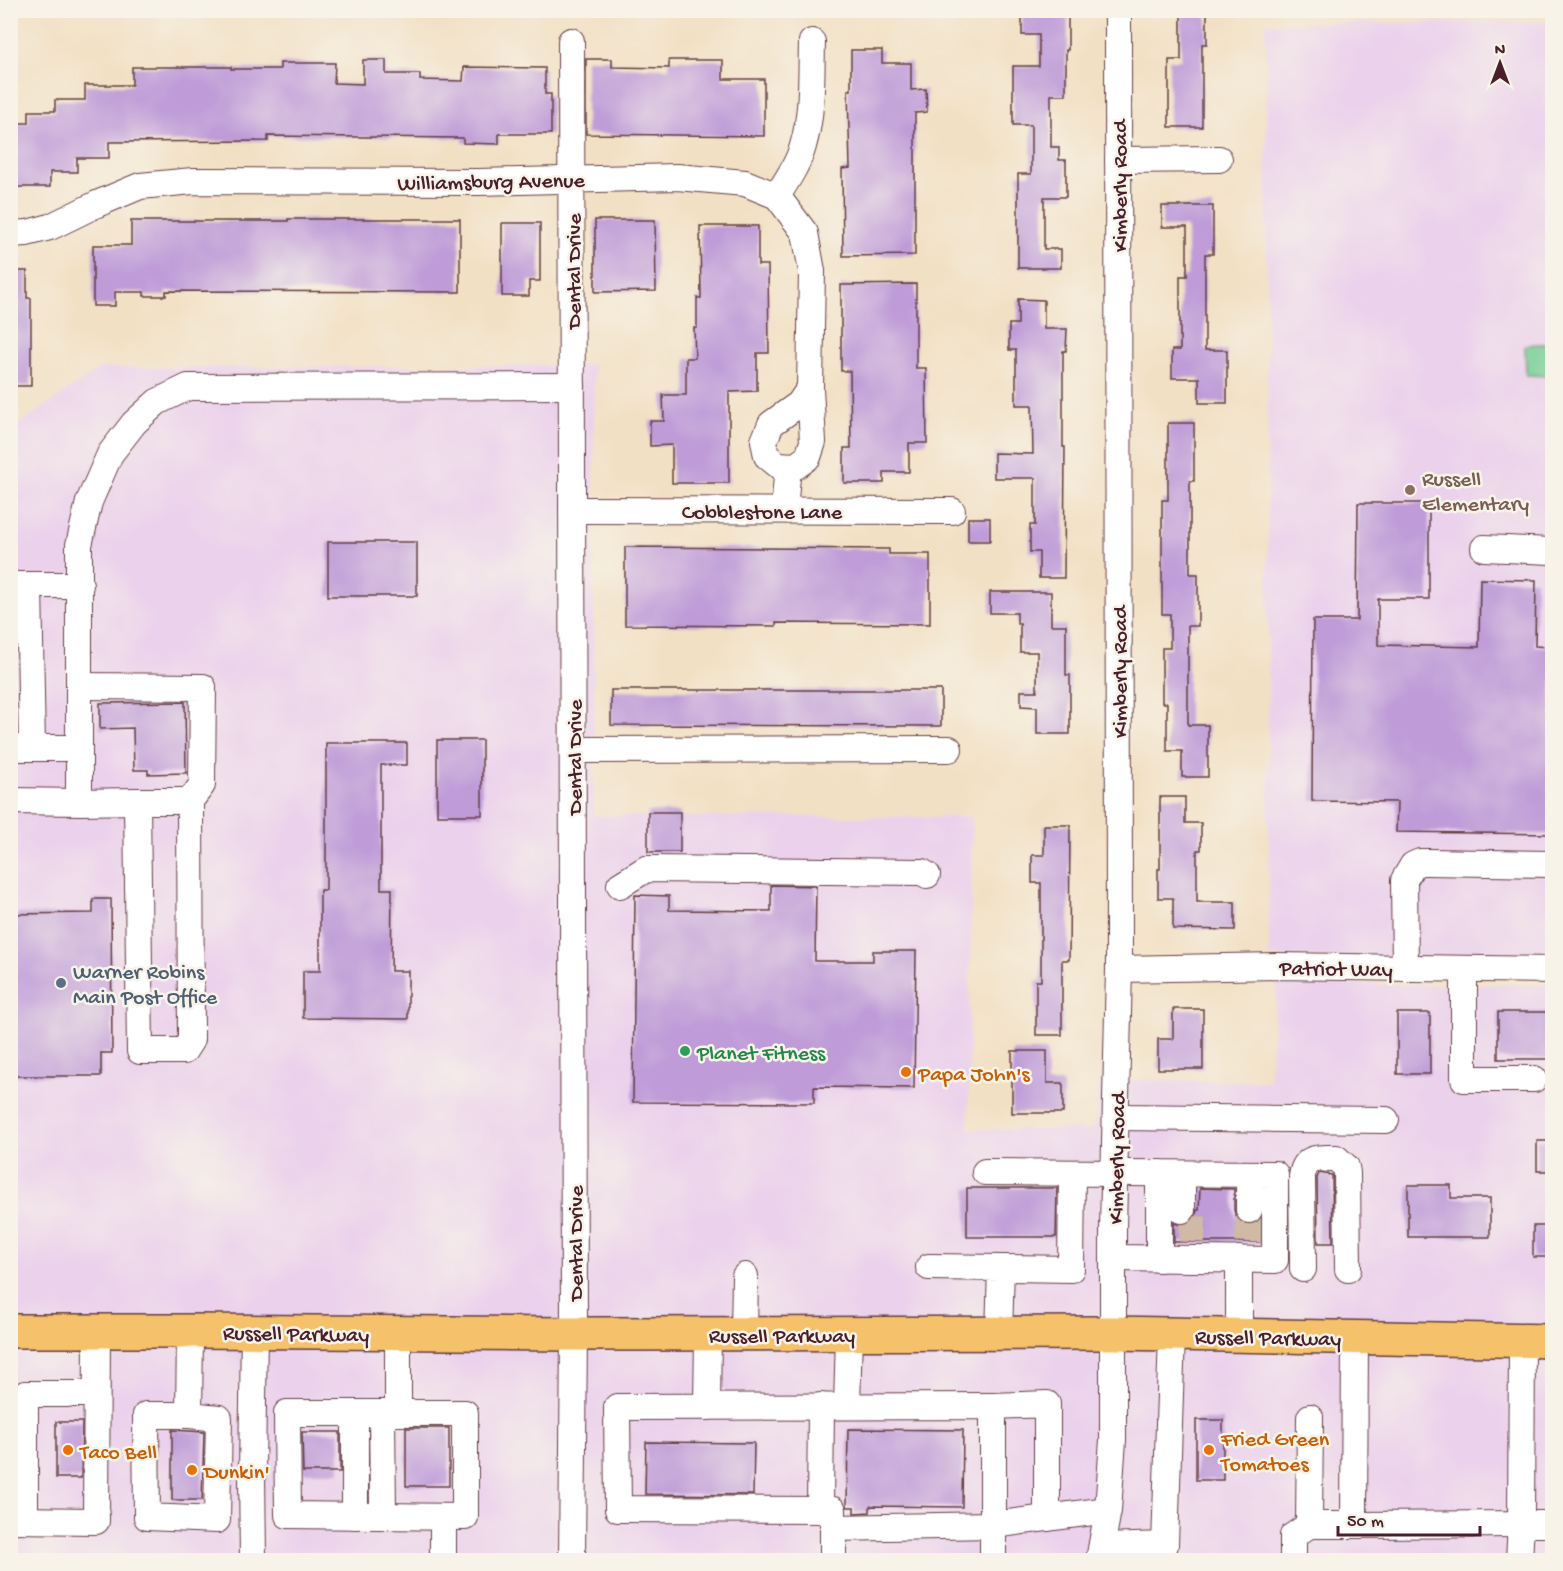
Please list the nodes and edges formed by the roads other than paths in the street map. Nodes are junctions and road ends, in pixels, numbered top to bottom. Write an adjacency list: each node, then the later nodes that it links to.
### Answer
1 (1118, 10): 5 (street, Kimberly Road)
2 (571, 41): 6 (street, Dental Drive)
3 (812, 42): 7 (street)
4 (1219, 159): 5 (street)
5 (1118, 160): 32 (street, Kimberly Road)
6 (572, 180): 7 (street, Williamsburg Avenue); 8 (street, Williamsburg Avenue); 9 (street, Dental Drive)
7 (777, 196): 10 (street)
8 (10, 234)
9 (572, 386): 12 (street, Dental Drive); 18 (street)
10 (810, 388): 11 (street); 11 (street)
11 (788, 466): 13 (street)
12 (572, 510): 13 (street, Cobblestone Lane); 23 (street, Dental Drive)
13 (784, 510): 14 (street, Cobblestone Lane)
14 (952, 511)
15 (1484, 548): 16 (street)
16 (1552, 551)
17 (20, 585): 18 (street); 20 (street)
18 (80, 585): 19 (street)
19 (80, 686): 21 (street); 26 (street)
20 (21, 748): 21 (street)
21 (80, 748): 27 (street)
22 (949, 749): 23 (street)
23 (573, 750): 58 (street, Dental Drive)
24 (10, 801): 27 (street)
25 (137, 801): 26 (street); 26 (street); 27 (street)
26 (190, 801)
27 (80, 802)
28 (1552, 864): 31 (street)
29 (927, 875): 30 (street)
30 (620, 885)
31 (1405, 968): 32 (street, Patriot Way); 33 (street, Patriot Way)
32 (1119, 969): 36 (street, Kimberly Road)
33 (1464, 969): 34 (street, Patriot Way); 35 (street)
34 (1552, 970)
35 (1534, 1079)
36 (1116, 1117): 37 (street); 40 (street, Kimberly Road)
37 (1386, 1120)
38 (985, 1172): 39 (street)
39 (1072, 1173): 40 (street); 49 (street)
40 (1115, 1173): 41 (street); 46 (street, Kimberly Road)
41 (1178, 1174): 42 (street); 43 (street); 45 (street)
42 (1255, 1174): 44 (street); 47 (street)
43 (1187, 1210)
44 (1254, 1210)
45 (1181, 1252): 46 (street); 47 (street)
46 (1113, 1258): 57 (street, Kimberly Road)
47 (1266, 1258): 50 (street); 64 (street)
48 (929, 1267): 49 (street)
49 (1001, 1268): 62 (street)
50 (1348, 1269)
51 (745, 1276): 60 (street)
52 (10, 1331): 53 (main road, Russell Parkway)
53 (97, 1331): 54 (main road, Russell Parkway); 67 (street)
54 (190, 1331): 55 (main road, Russell Parkway); 75 (street)
55 (254, 1331): 56 (main road, Russell Parkway); 77 (street)
56 (398, 1332): 58 (main road, Russell Parkway); 74 (street)
57 (1113, 1333): 62 (main road, Russell Parkway); 63 (main road, Russell Parkway); 79 (street, Kimberly Road)
58 (574, 1334): 59 (main road, Russell Parkway); 94 (street, Dental Drive)
59 (708, 1334): 60 (main road, Russell Parkway); 70 (street)
60 (744, 1334): 61 (main road, Russell Parkway)
61 (849, 1334): 62 (main road, Russell Parkway); 68 (street)
62 (999, 1334)
63 (1172, 1334): 64 (main road, Russell Parkway); 91 (street)
64 (1239, 1335): 65 (main road, Russell Parkway)
65 (1355, 1338): 66 (main road, Russell Parkway); 90 (street)
66 (1537, 1341): 86 (street)
67 (96, 1394): 85 (street); 85 (street)
68 (847, 1406): 69 (street); 71 (street)
69 (993, 1406): 83 (street); 88 (street)
70 (707, 1407): 71 (street); 84 (street)
71 (821, 1407): 84 (street)
72 (287, 1413): 73 (street); 77 (street); 80 (street)
73 (355, 1413): 74 (street); 80 (street)
74 (390, 1413): 81 (street); 82 (street)
75 (189, 1415): 78 (street); 78 (street)
76 (1310, 1417): 89 (street)
77 (253, 1421): 78 (street); 92 (street)
78 (219, 1430)
79 (1108, 1510): 83 (street); 91 (street, Kimberly Road)
80 (355, 1516): 81 (street)
81 (383, 1516): 82 (street)
82 (443, 1517): 93 (street)
83 (1047, 1518): 88 (street)
84 (827, 1519): 88 (street); 95 (street)
85 (18, 1520)
86 (1521, 1524): 87 (street); 90 (street); 98 (street)
87 (1552, 1524)
88 (993, 1525): 96 (street)
89 (1309, 1525): 90 (street); 97 (street)
90 (1354, 1525)
91 (1101, 1553)
92 (253, 1560)
93 (443, 1560)
94 (572, 1560)
95 (833, 1560)
96 (993, 1560)
97 (1293, 1560)
98 (1519, 1560)

